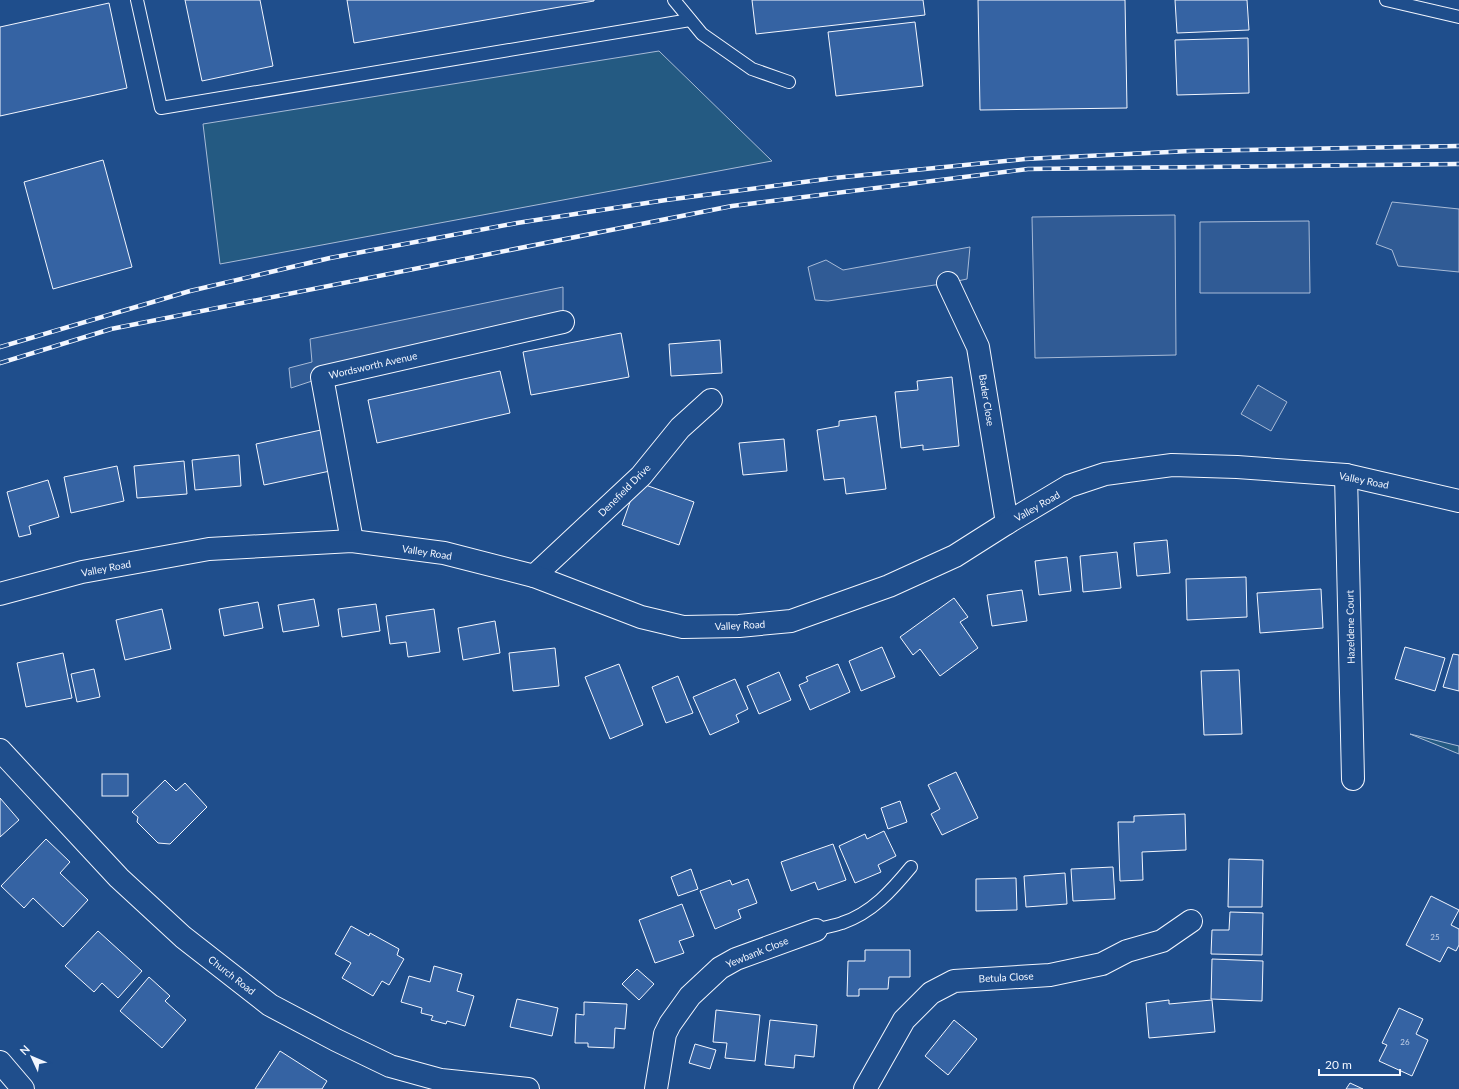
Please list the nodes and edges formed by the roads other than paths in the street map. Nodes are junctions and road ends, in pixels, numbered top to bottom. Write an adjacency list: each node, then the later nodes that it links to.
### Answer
1 (137, 0): 5 (lane)
2 (674, 0): 5 (lane)
3 (1386, 0): 4 (lane)
4 (1459, 17)
5 (690, 20): 6 (lane)
6 (789, 82)
7 (948, 283): 12 (street, Bader Close)
8 (563, 322): 13 (street, Wordsworth Avenue)
9 (711, 400): 14 (street, Denefield Drive)
10 (1346, 475): 11 (street, Valley Road); 12 (street, Valley Road); 17 (street, Hazeldene Court)
11 (1459, 500)
12 (1007, 523): 14 (street, Valley Road)
13 (352, 541): 14 (street, Valley Road); 15 (street, Valley Road)
14 (534, 576)
15 (0, 594)
16 (0, 750): 23 (street, Church Road)
17 (1353, 778)
18 (911, 867): 20 (lane)
19 (1190, 921): 25 (street, Betula Close)
20 (816, 930): 24 (street, Yewbank Close)
21 (0, 1062): 22 (street)
22 (23, 1089)
23 (528, 1089)
24 (656, 1089)
25 (865, 1089)

